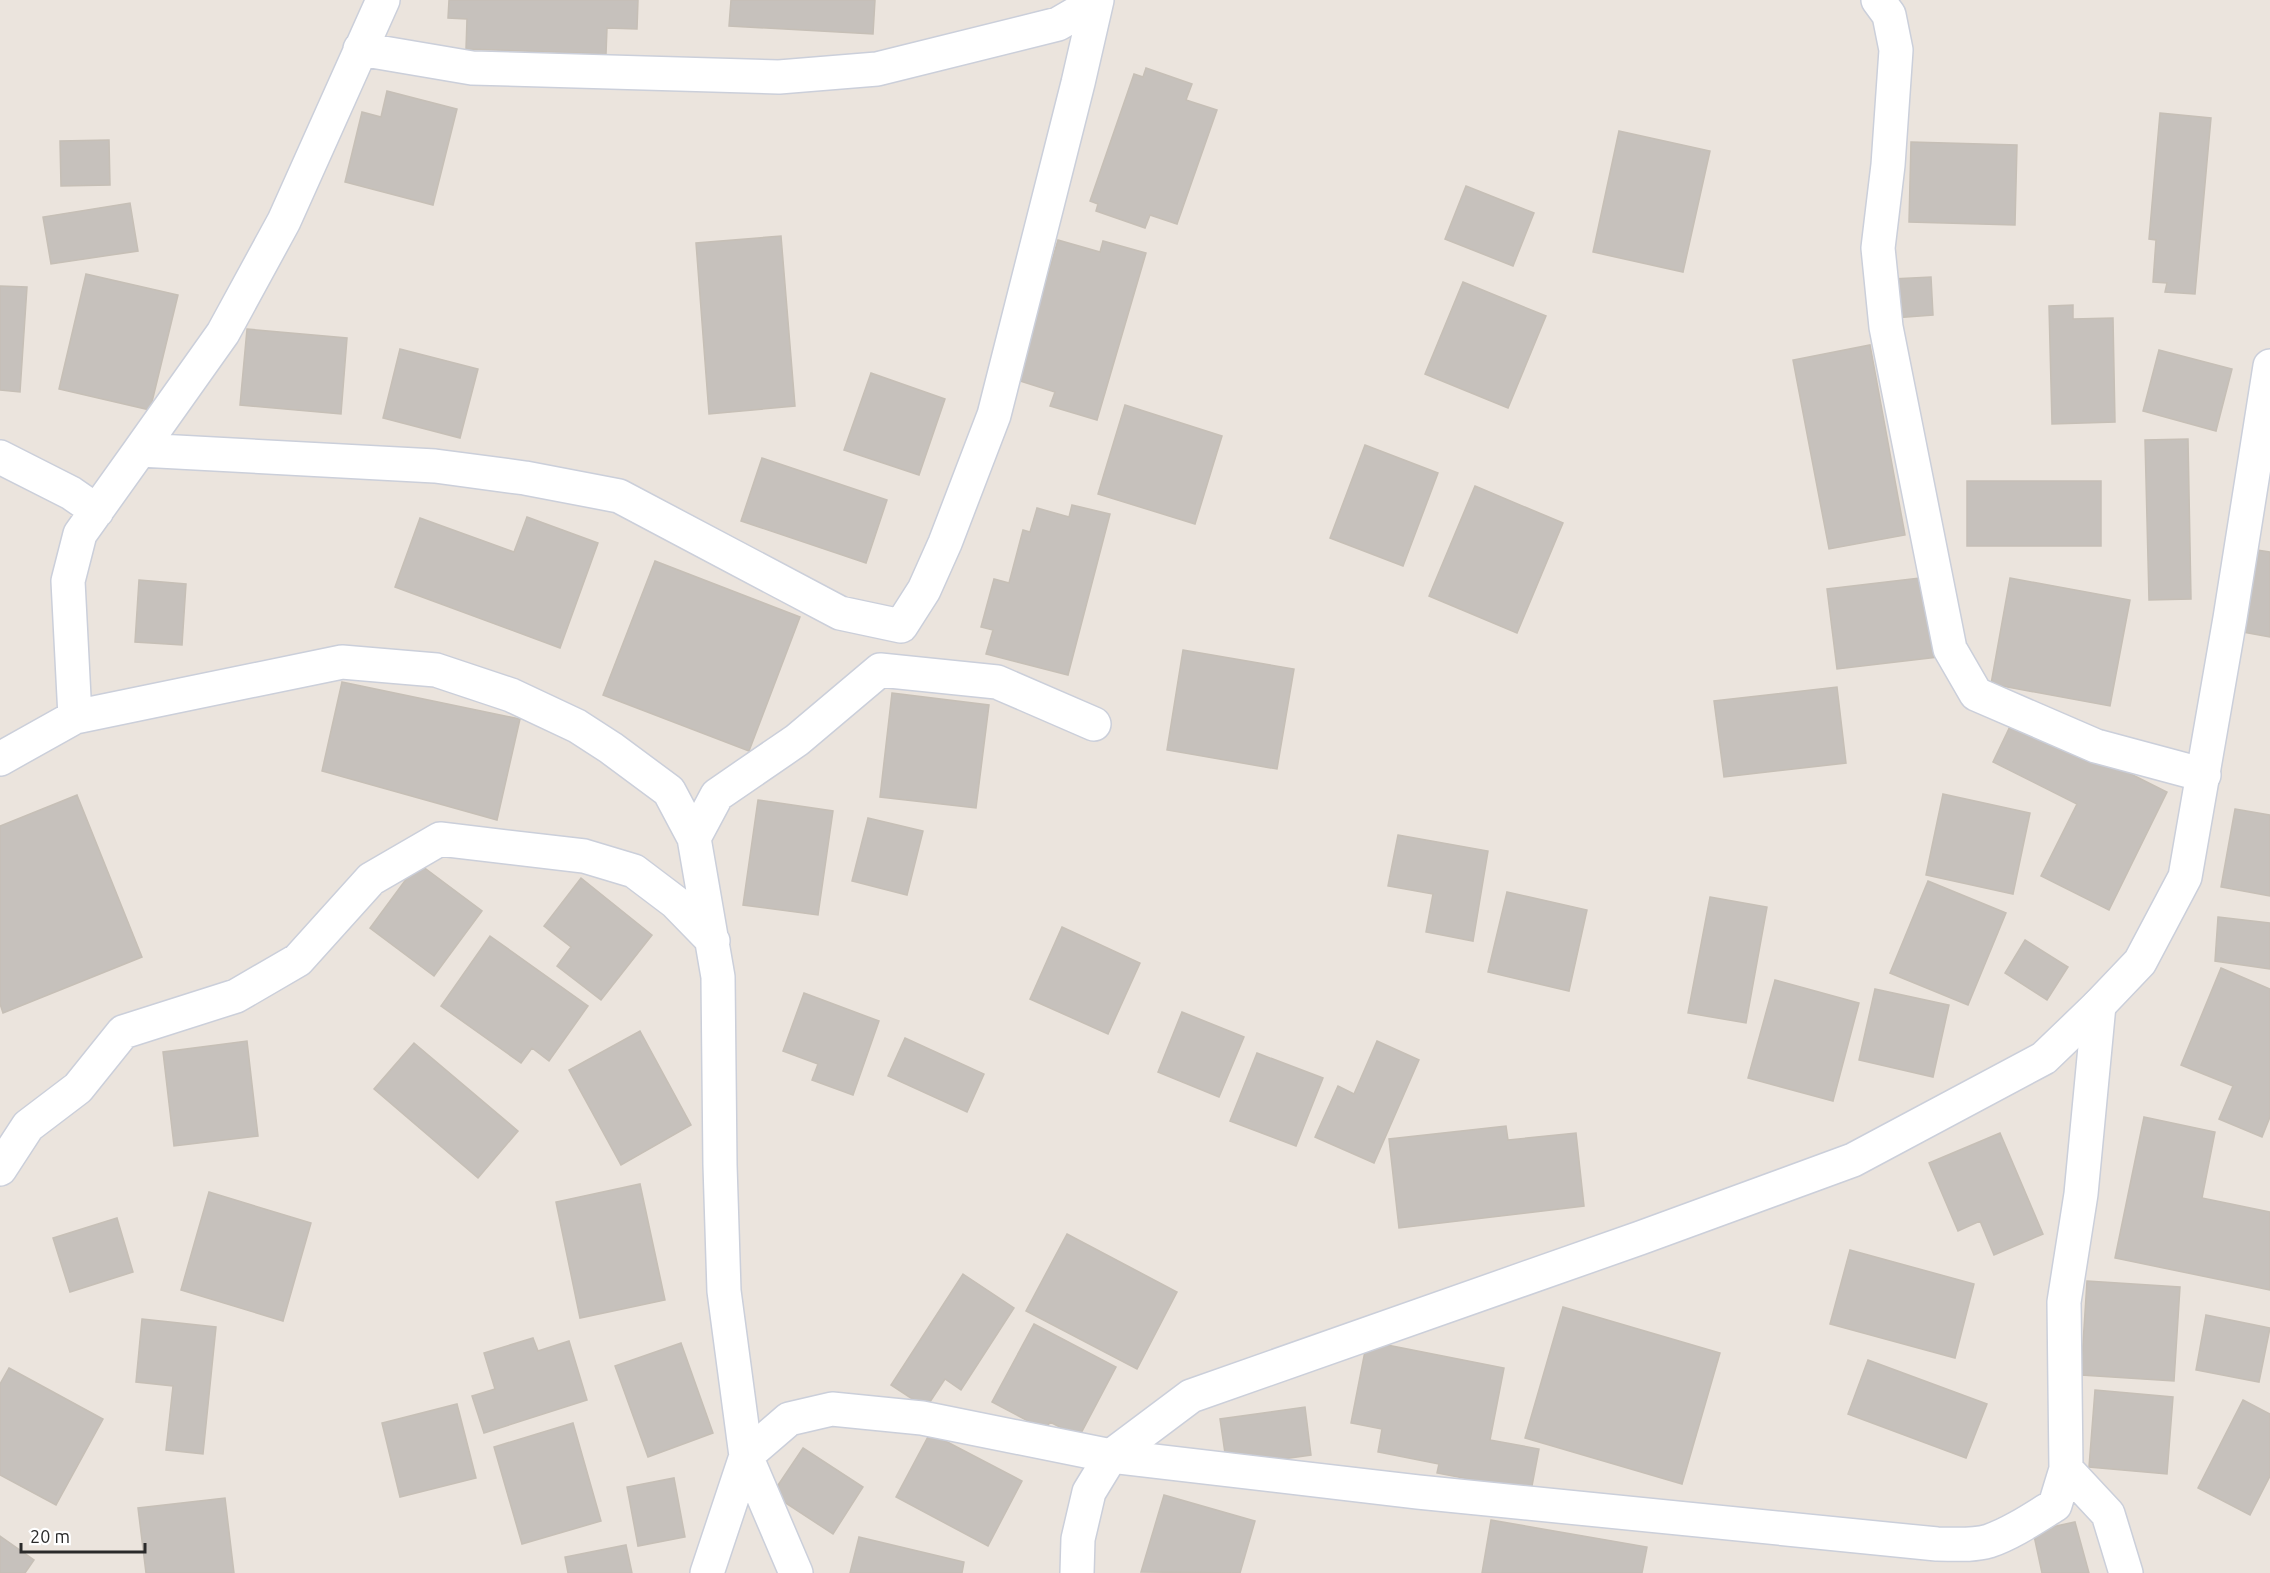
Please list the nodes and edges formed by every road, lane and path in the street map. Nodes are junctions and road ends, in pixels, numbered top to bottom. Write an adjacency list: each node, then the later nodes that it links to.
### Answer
1 (383, 0): 4 (street)
2 (1878, 0): 12 (street)
3 (1096, 1): 4 (street); 6 (street)
4 (360, 49): 6 (street)
5 (2270, 366): 12 (street)
6 (140, 450): 8 (street)
7 (0, 457): 8 (street)
8 (97, 511): 9 (street)
9 (75, 717): 11 (street); 13 (street)
10 (1094, 723): 13 (street)
11 (0, 759)
12 (2204, 775): 15 (street)
13 (694, 838): 14 (street)
14 (713, 941): 16 (street); 17 (street)
15 (2099, 1005): 18 (street); 19 (street)
16 (0, 1169)
17 (746, 1456): 18 (street); 20 (street); 21 (street)
18 (1111, 1456): 19 (street); 22 (street)
19 (2066, 1469): 23 (street)
20 (707, 1573)
21 (796, 1573)
22 (1077, 1573)
23 (2126, 1573)

